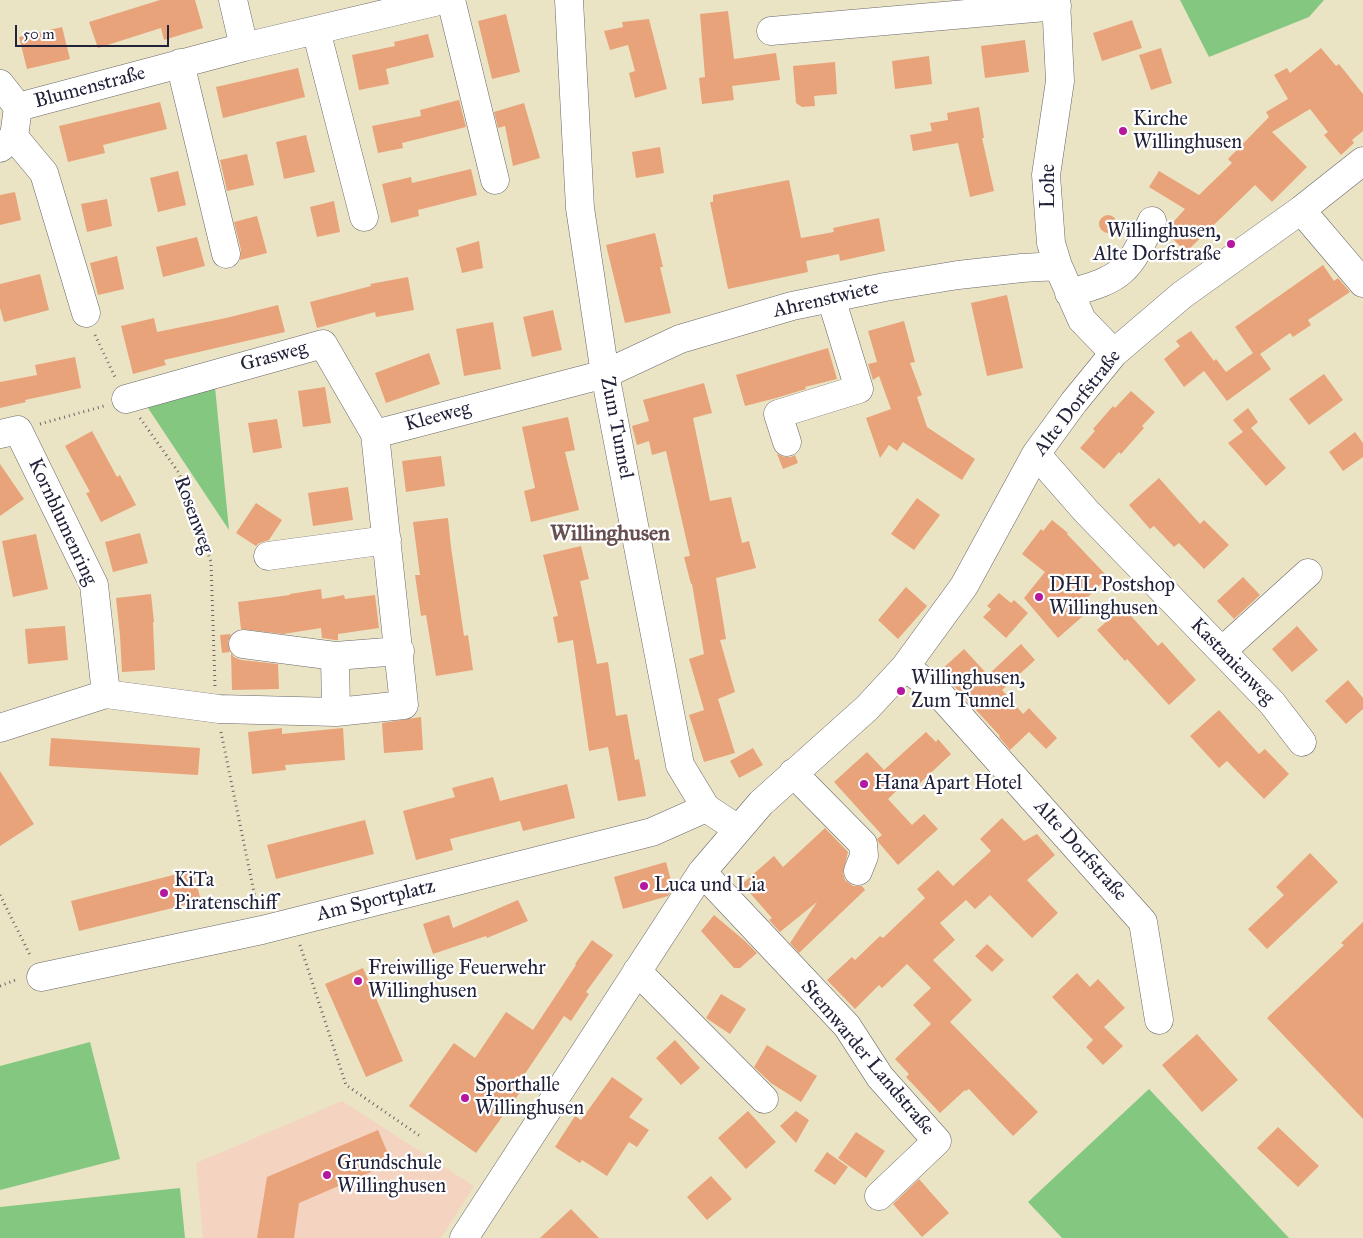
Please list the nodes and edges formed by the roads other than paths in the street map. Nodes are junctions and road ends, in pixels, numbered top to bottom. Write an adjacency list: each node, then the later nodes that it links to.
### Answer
1 (233, 0): 8 (street)
2 (442, 0): 6 (street, Blumenstraße)
3 (451, 0): 14 (street)
4 (570, 0): 25 (street, Zum Tunnel)
5 (1056, 3): 7 (street); 19 (street, Lohe)
6 (316, 30): 8 (street, Blumenstraße); 16 (street)
7 (771, 31)
8 (244, 47): 9 (street, Blumenstraße)
9 (180, 63): 11 (street, Blumenstraße); 18 (street)
10 (0, 84): 11 (street)
11 (18, 107): 12 (street, Blumenstraße)
12 (7, 142): 23 (street)
13 (1363, 161): 15 (street, Alte Dorfstraße)
14 (495, 180)
15 (1301, 210): 20 (street); 24 (street, Alte Dorfstraße)
16 (364, 217)
17 (1152, 221): 21 (street)
18 (226, 254)
19 (1058, 266): 21 (street, Lohe); 22 (street, Ahrenstwiete)
20 (1363, 282)
21 (1069, 293): 24 (street, Lohe)
22 (831, 298): 25 (street, Ahrenstwiete); 29 (street)
23 (86, 313)
24 (1114, 353): 30 (street, Alte Dorfstraße)
25 (605, 374): 28 (street, Kleeweg); 44 (street, Zum Tunnel)
26 (126, 399): 28 (street, Grasweg)
27 (9, 432): 39 (street, Kornblumenring)
28 (375, 434): 31 (street)
29 (787, 442)
30 (1036, 454): 36 (street, Kastanienweg); 38 (street, Alte Dorfstraße)
31 (387, 540): 32 (street); 35 (street)
32 (268, 556)
33 (1308, 573): 36 (street)
34 (244, 644): 37 (street)
35 (400, 651): 37 (street); 40 (street)
36 (1222, 651): 42 (street, Kastanienweg)
37 (335, 656): 40 (street)
38 (906, 667): 43 (street, Alte Dorfstraße); 50 (street, Alte Dorfstraße)
39 (106, 694): 40 (street); 41 (street)
40 (336, 712)
41 (0, 728)
42 (1302, 742)
43 (794, 773): 45 (street, Alte Dorfstraße); 46 (street)
44 (706, 808): 45 (street, Zum Tunnel); 48 (street, Am Sportplatz)
45 (738, 829): 47 (street)
46 (858, 871)
47 (702, 872): 49 (street); 52 (street, Stemwarder Landstraße)
48 (37, 970)
49 (637, 971): 51 (street); 53 (street)
50 (1159, 1020)
51 (764, 1099)
52 (879, 1196)
53 (464, 1238)

